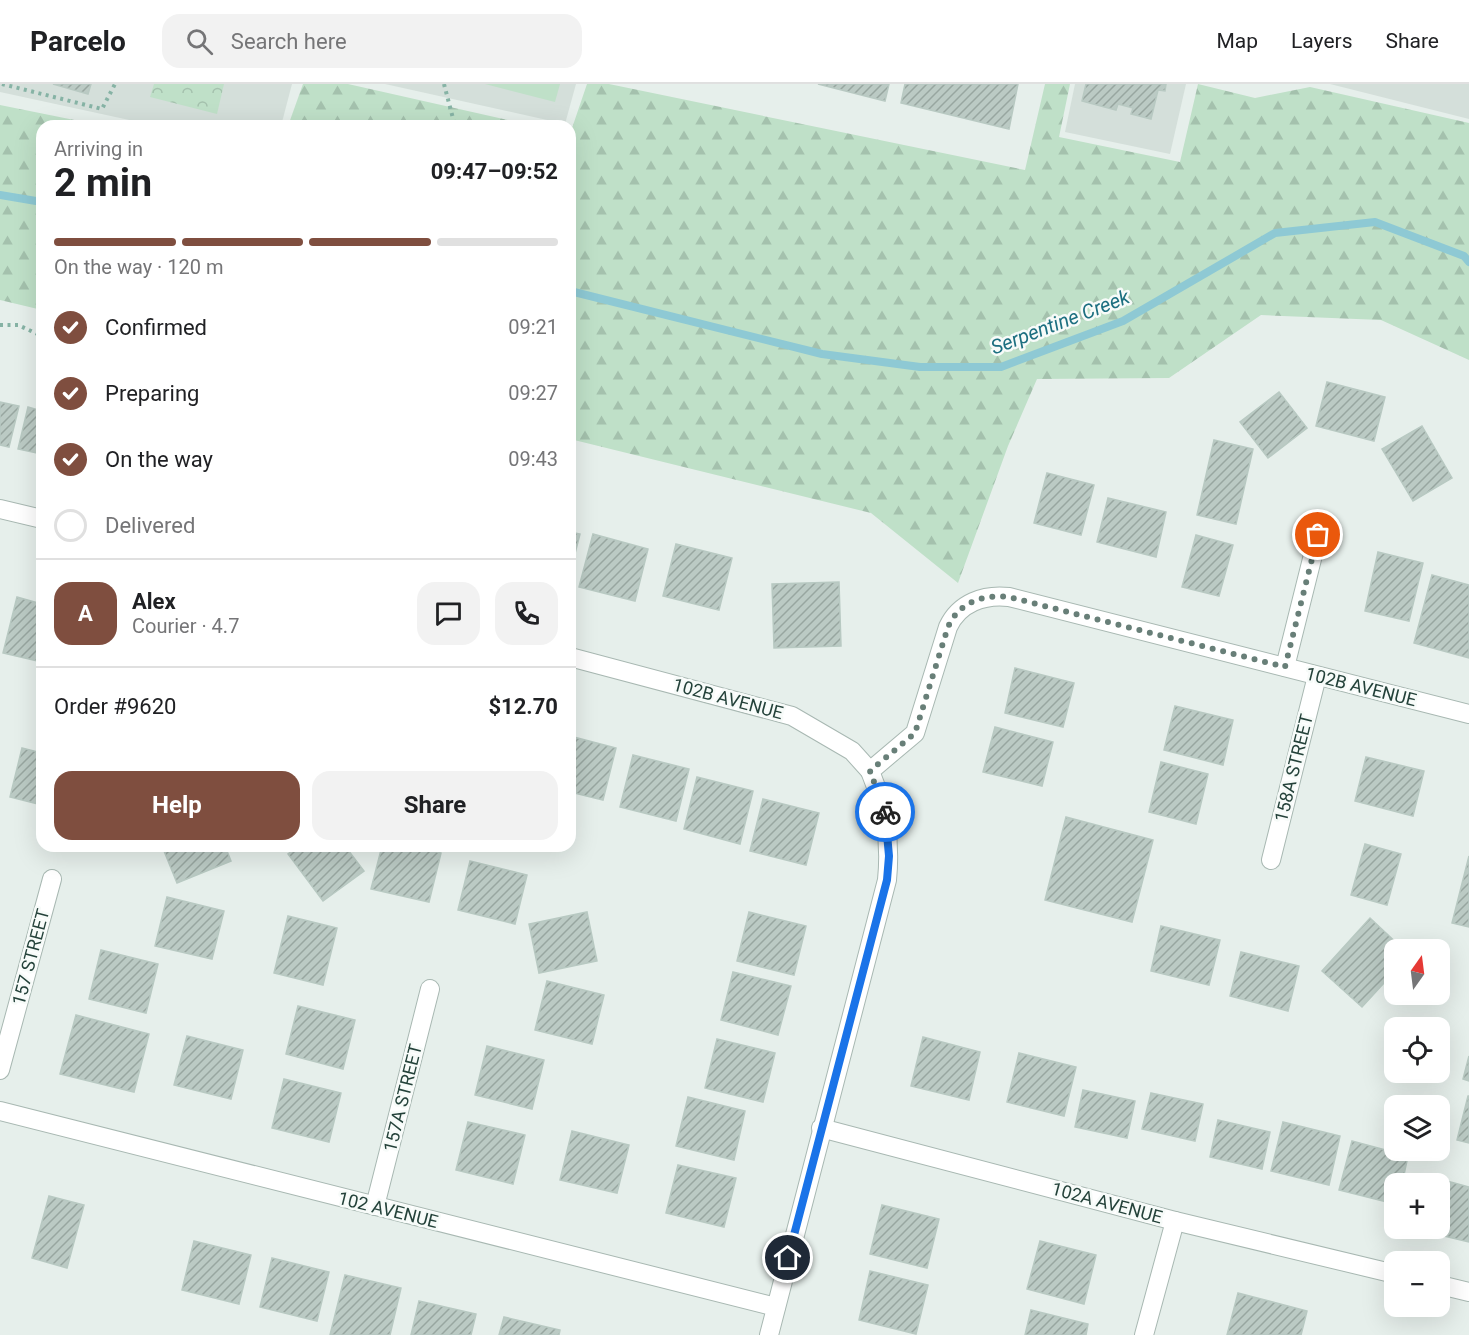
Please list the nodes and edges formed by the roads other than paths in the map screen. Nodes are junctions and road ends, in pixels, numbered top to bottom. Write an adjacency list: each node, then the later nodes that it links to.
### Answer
1 (0, 509): 2 (street)
2 (36, 518)
3 (1318, 535): 5 (street)
4 (576, 659): 8 (street, 102B AVENUE)
5 (1285, 667): 6 (street, 102B AVENUE); 8 (street, 102B AVENUE)
6 (1317, 676): 7 (street, 102B AVENUE); 9 (street, 158A STREET)
7 (1469, 714)
8 (870, 771): 14 (street)
9 (1271, 861)
10 (52, 879): 12 (street, 157 STREET)
11 (430, 989): 15 (street, 157A STREET)
12 (0, 1070)
13 (0, 1111): 15 (street, 102 AVENUE)
14 (821, 1128): 16 (street, 102A AVENUE); 20 (street)
15 (375, 1206): 20 (street, 102 AVENUE)
16 (1175, 1221): 17 (street, 102A AVENUE); 22 (street)
17 (1384, 1271)
18 (1450, 1287): 19 (street)
19 (1469, 1292)
20 (776, 1307): 21 (street)
21 (769, 1335)
22 (1144, 1335)

